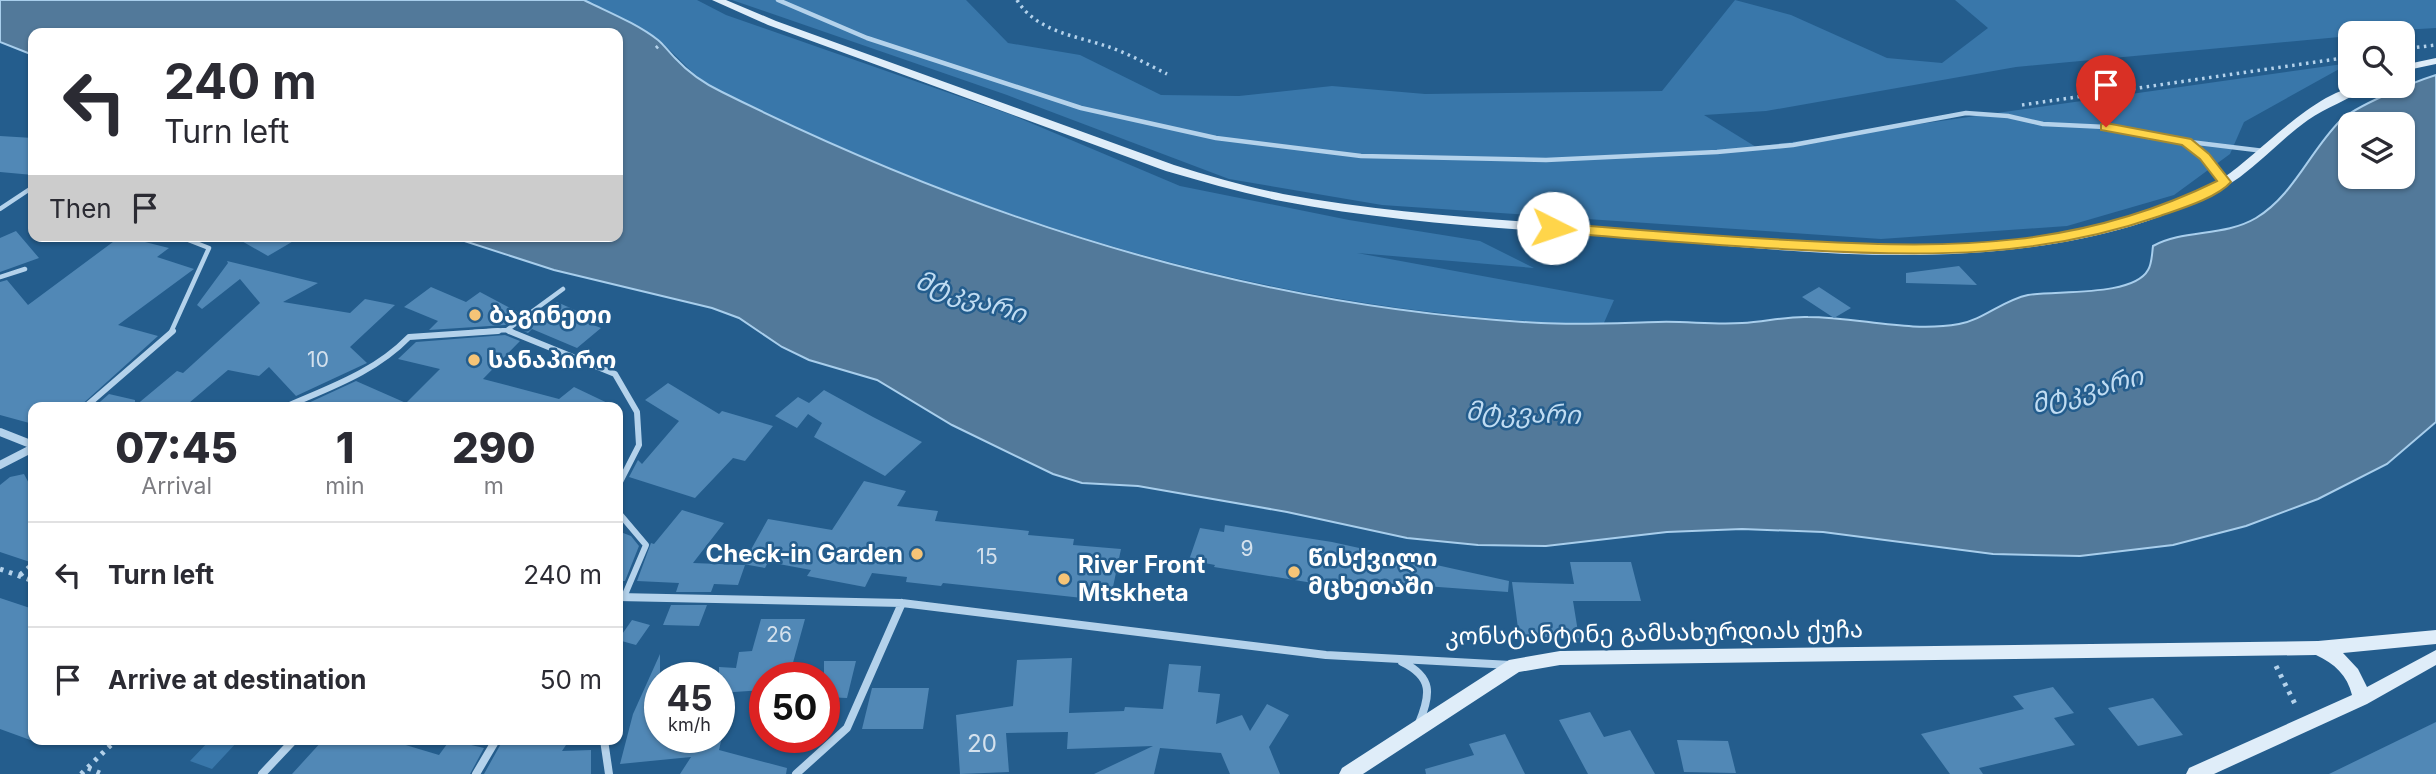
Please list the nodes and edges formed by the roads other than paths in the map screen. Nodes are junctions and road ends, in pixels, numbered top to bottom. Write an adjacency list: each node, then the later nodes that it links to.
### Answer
1 (717, 0): 8 (main road)
2 (778, 0): 6 (lane)
3 (2436, 61): 4 (main road)
4 (2415, 65)
5 (2338, 97): 7 (main road)
6 (2186, 142): 7 (lane); 8 (lane)
7 (2264, 151): 8 (main road)
8 (2225, 182)
9 (28, 190): 10 (lane)
10 (0, 209)
11 (194, 242): 16 (lane)
12 (24, 269): 13 (lane)
13 (0, 277)
14 (563, 289): 15 (lane)
15 (507, 330): 17 (lane); 22 (lane)
16 (92, 402)
17 (296, 402)
18 (0, 432): 19 (street)
19 (28, 445)
20 (28, 450): 21 (street)
21 (0, 464)
22 (623, 476)
23 (623, 518): 24 (lane)
24 (623, 594)
25 (623, 600): 26 (street, კონსტანტინე გამსახურდიას ქუჩა)
26 (902, 603): 30 (street, კონსტანტინე გამსახურდიას ქუჩა); 40 (street)
27 (2436, 637): 28 (main road, კონსტანტინე გამსახურდიას ქუჩა)
28 (2319, 648): 31 (main road, კონსტანტინე გამსახურდიას ქუჩა); 32 (main road)
29 (2436, 657): 32 (main road)
30 (1395, 659): 31 (street, კონსტანტინე გამსახურდიას ქუჩა); 33 (street)
31 (1515, 665): 33 (main road)
32 (2361, 699): 42 (main road)
33 (1416, 729): 41 (main road)
34 (289, 745): 37 (street)
35 (493, 745): 38 (street)
36 (605, 745): 39 (street)
37 (262, 774)
38 (476, 774)
39 (608, 774)
40 (796, 774)
41 (1348, 774)
42 (2195, 774)

